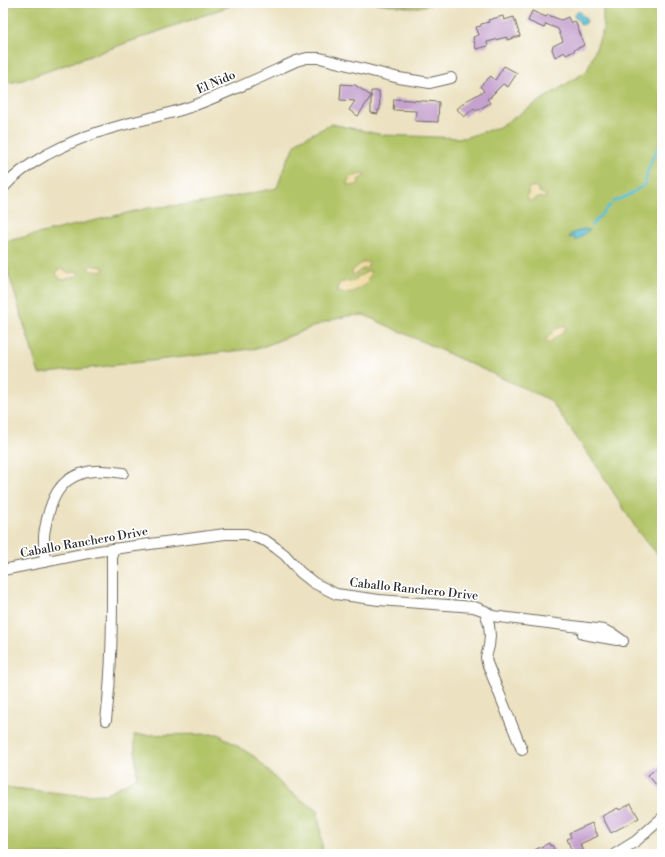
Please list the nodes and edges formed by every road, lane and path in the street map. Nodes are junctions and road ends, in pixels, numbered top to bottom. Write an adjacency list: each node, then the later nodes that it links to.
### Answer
1 (451, 78): 2 (street, El Nido)
2 (3, 188)
3 (123, 473): 5 (street)
4 (112, 549): 5 (street, Caballo Ranchero Drive); 7 (street, Caballo Ranchero Drive); 9 (street)
5 (45, 562): 6 (street, Caballo Ranchero Drive)
6 (3, 570)
7 (489, 613): 8 (street, Caballo Ranchero Drive); 10 (street)
8 (623, 642)
9 (106, 720)
10 (522, 750)
11 (662, 818): 12 (street)
12 (615, 854)

